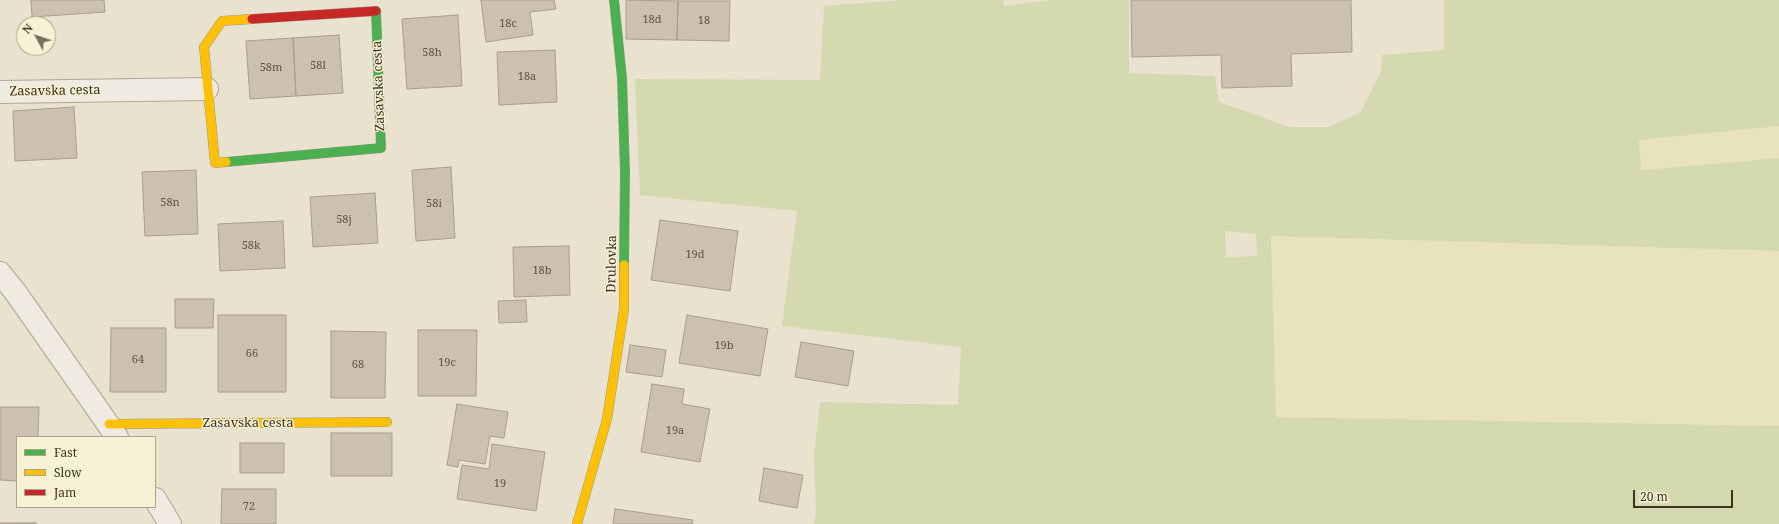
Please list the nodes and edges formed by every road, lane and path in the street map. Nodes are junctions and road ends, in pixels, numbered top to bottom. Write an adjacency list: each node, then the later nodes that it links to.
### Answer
1 (614, 0): 9 (street, Drulovka)
2 (207, 89): 2 (street, Zasavska cesta); 3 (street, Zasavska cesta)
3 (0, 92)
4 (0, 273): 6 (street, Zasavska cesta)
5 (387, 422): 6 (street, Zasavska cesta)
6 (113, 430)
7 (156, 501): 8 (street)
8 (170, 524)
9 (577, 524)

